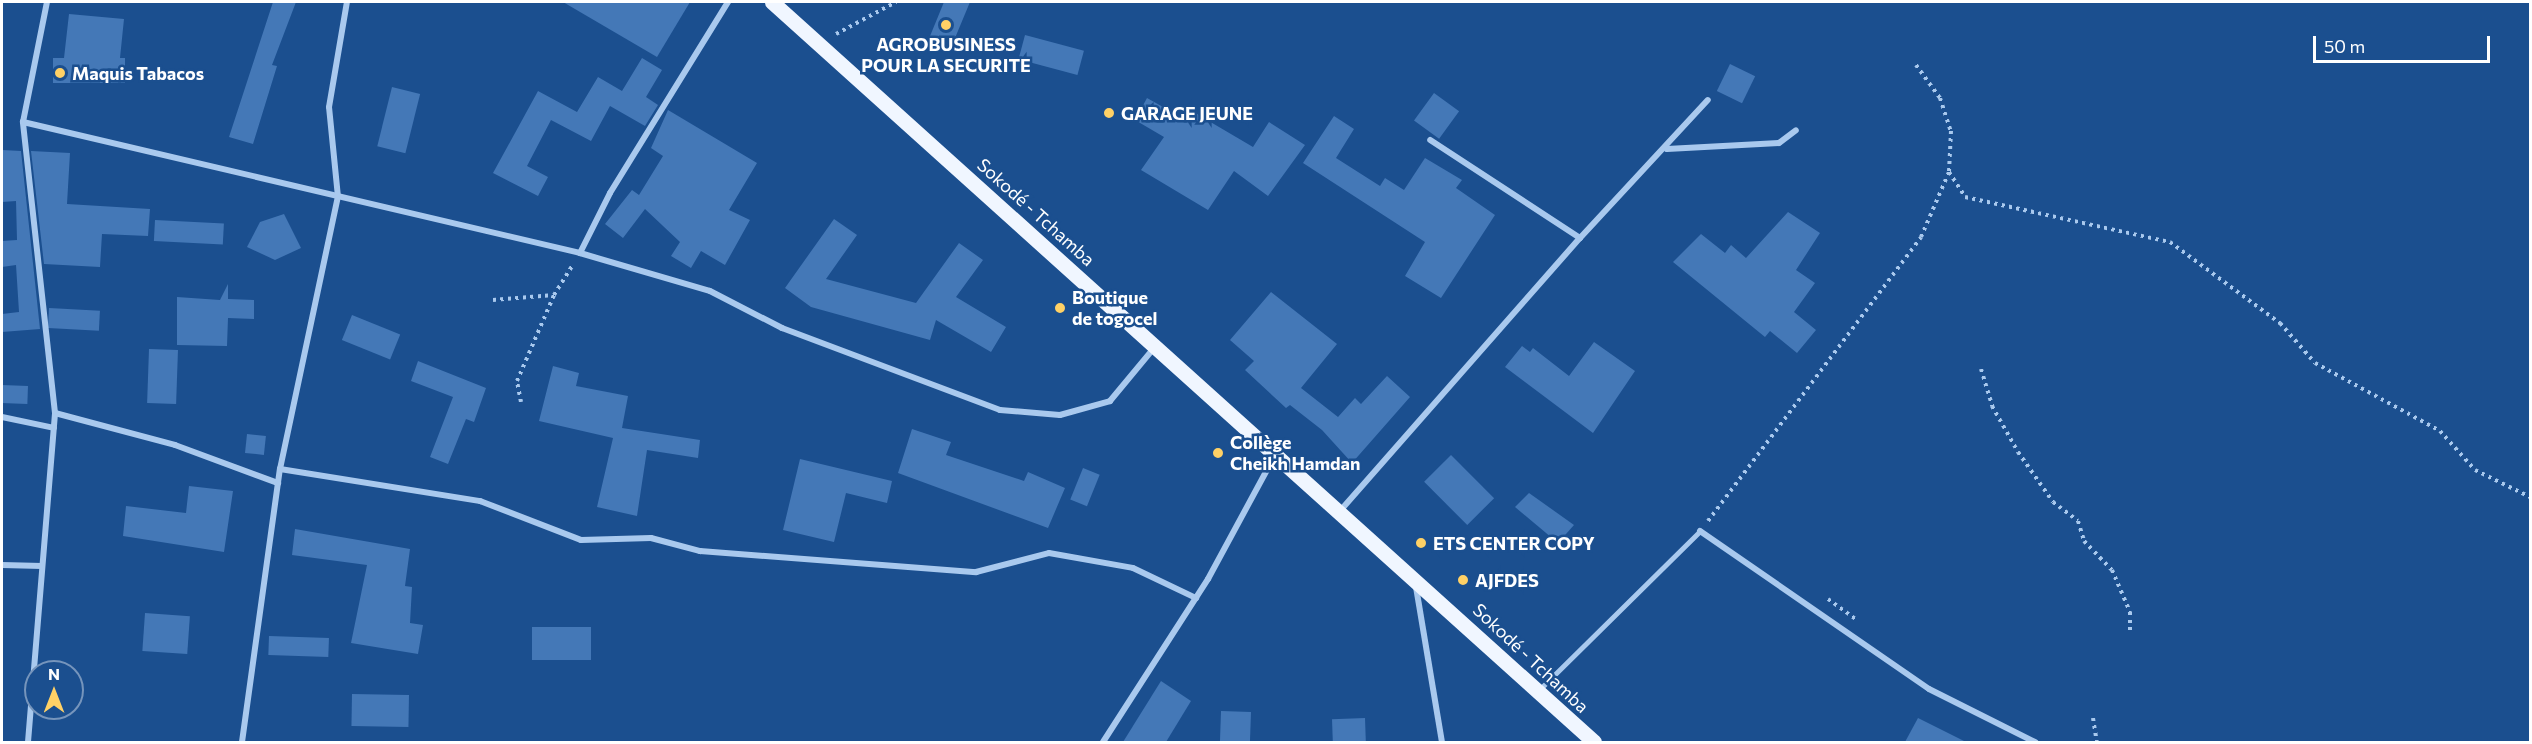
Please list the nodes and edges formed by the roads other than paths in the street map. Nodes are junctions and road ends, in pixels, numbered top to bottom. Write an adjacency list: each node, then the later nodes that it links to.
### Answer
1 (47, 2): 6 (street)
2 (347, 2): 10 (street)
3 (728, 2): 12 (street)
4 (772, 2): 13 (main road, Sokodé - Tchamba)
5 (1708, 100): 9 (street)
6 (23, 122): 10 (street); 14 (street)
7 (1796, 130): 9 (street)
8 (1430, 140): 11 (street)
9 (1667, 149): 11 (street)
10 (338, 197): 12 (street); 18 (street)
11 (1580, 238): 20 (street)
12 (580, 253): 13 (street)
13 (1156, 346): 17 (main road, Sokodé - Tchamba)
14 (55, 413): 16 (street); 19 (street)
15 (2, 417): 16 (street)
16 (54, 429): 23 (street)
17 (1276, 453): 20 (main road, Sokodé - Tchamba); 25 (street)
18 (280, 469): 19 (street); 25 (street)
19 (278, 483): 28 (street)
20 (1340, 511): 24 (main road, Sokodé - Tchamba)
21 (1700, 531): 26 (lane); 32 (street)
22 (2, 565): 23 (street)
23 (42, 566): 27 (street)
24 (1414, 578): 26 (main road, Sokodé - Tchamba); 30 (street)
25 (1196, 598): 29 (street)
26 (1538, 691): 31 (main road, Sokodé - Tchamba)
27 (28, 742)
28 (242, 742)
29 (1102, 742)
30 (1442, 742)
31 (1594, 742)
32 (2035, 742)

